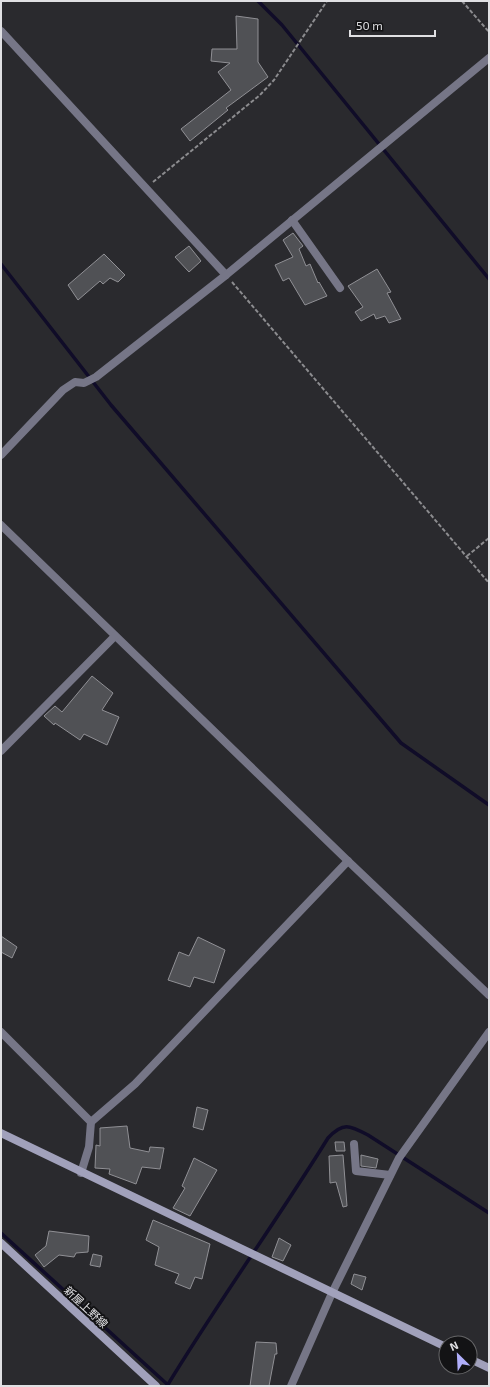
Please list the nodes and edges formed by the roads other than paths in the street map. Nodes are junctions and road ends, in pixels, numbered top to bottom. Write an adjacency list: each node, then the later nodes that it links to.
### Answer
1 (1, 31): 4 (street)
2 (489, 58): 3 (street)
3 (292, 220): 4 (street); 5 (street)
4 (226, 275): 6 (street)
5 (340, 288)
6 (1, 455)
7 (1, 525): 8 (street)
8 (116, 636): 9 (street); 10 (street)
9 (1, 751)
10 (348, 862): 11 (street); 14 (street)
11 (489, 995)
12 (1, 1032): 14 (street)
13 (489, 1032): 18 (street)
14 (91, 1122): 17 (street)
15 (1, 1133): 17 (street)
16 (354, 1144): 18 (street)
17 (81, 1173): 20 (street)
18 (390, 1175): 20 (street)
19 (1, 1243): 24 (street, 新屋上野線)
20 (332, 1293): 21 (street); 25 (street)
21 (438, 1344)
22 (478, 1363): 23 (street)
23 (489, 1368)
24 (156, 1386)
25 (291, 1386)

